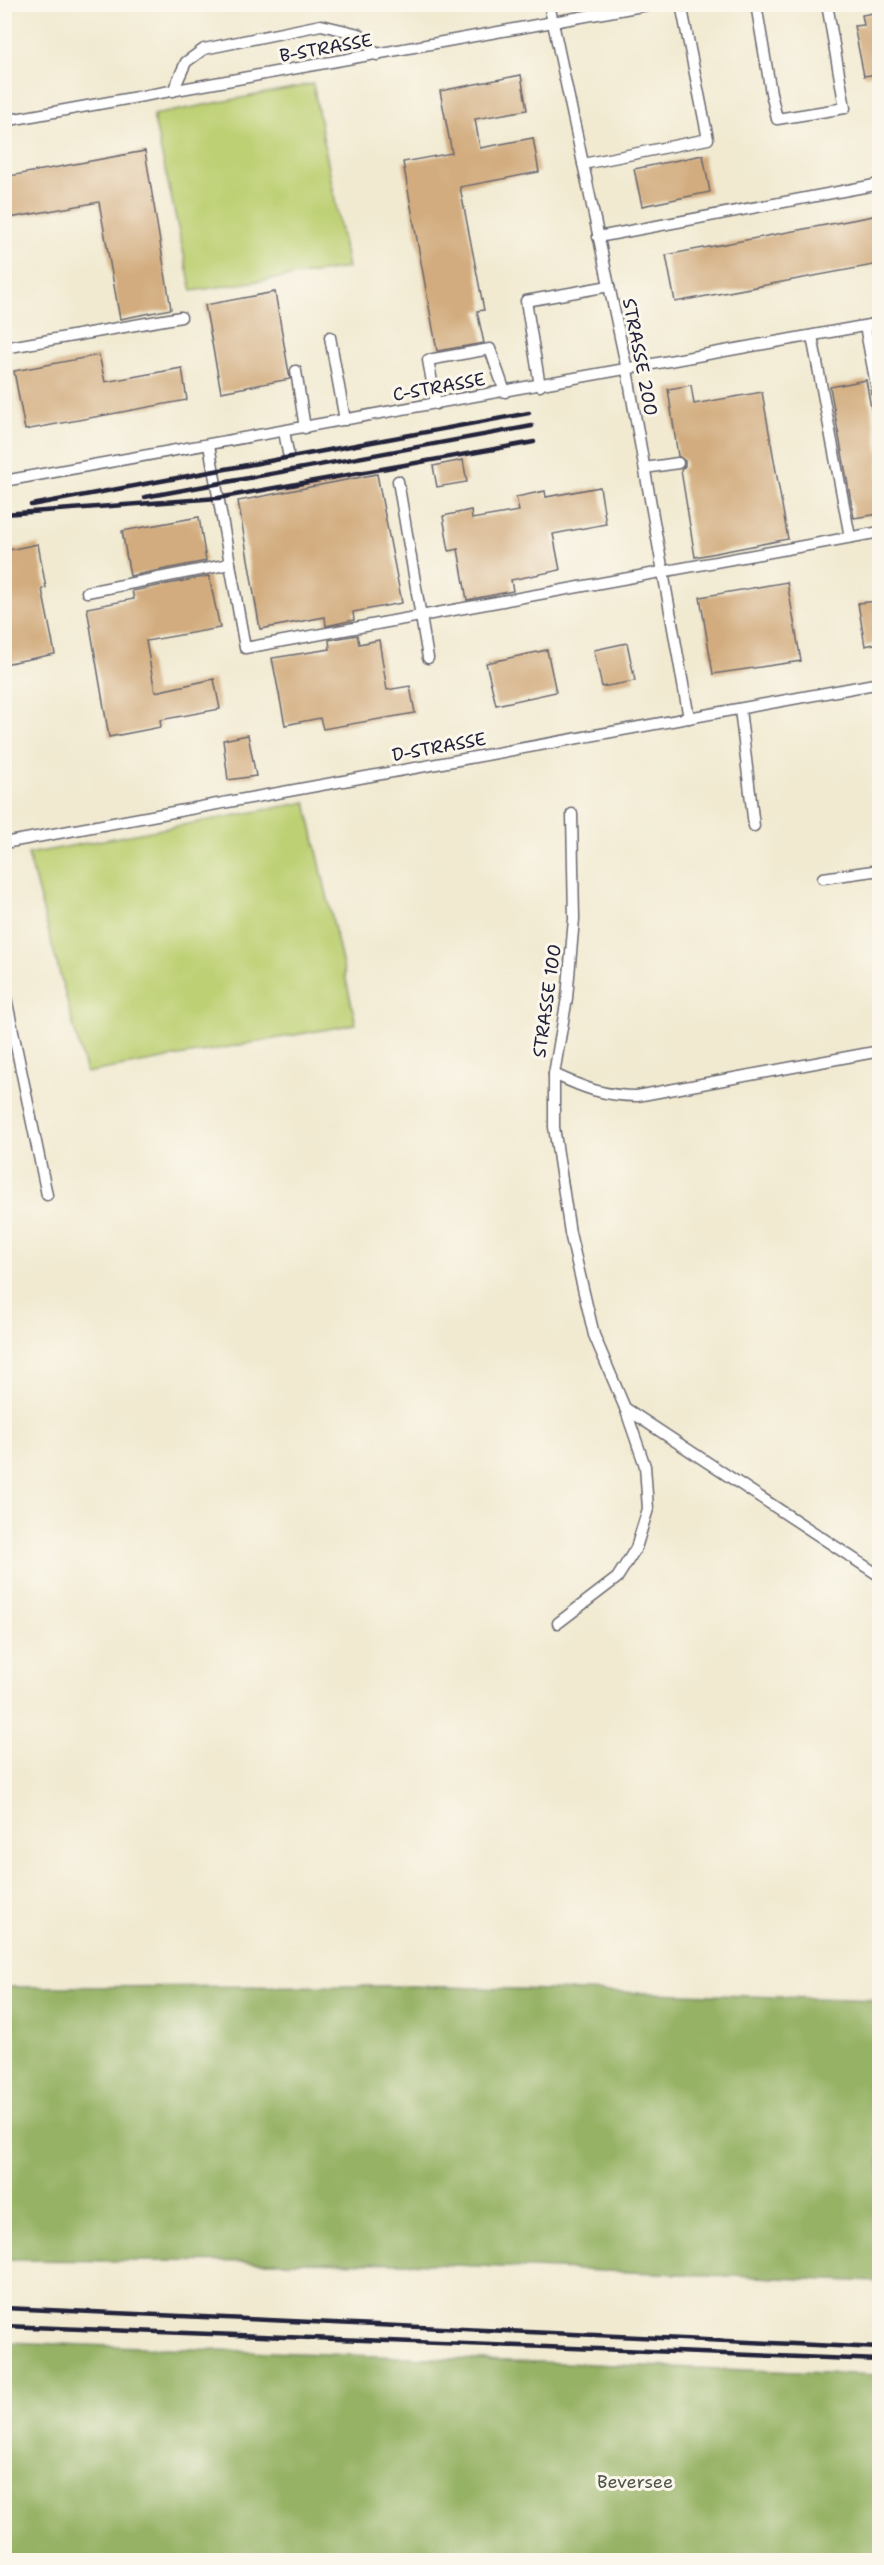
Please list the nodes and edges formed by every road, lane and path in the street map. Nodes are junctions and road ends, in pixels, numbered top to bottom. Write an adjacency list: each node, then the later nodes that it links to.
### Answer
1 (549, 4): 6 (lane, STRASSE 200)
2 (653, 4): 6 (lane, B-STRASSE)
3 (681, 4): 10 (lane)
4 (756, 4): 5 (lane)
5 (827, 4)
6 (553, 24): 7 (lane, B-STRASSE); 10 (lane, STRASSE 200)
7 (377, 56): 8 (lane, B-STRASSE); 8 (lane)
8 (173, 91): 9 (lane, B-STRASSE)
9 (4, 121)
10 (583, 164): 12 (lane, STRASSE 200)
11 (879, 184): 12 (lane)
12 (598, 237): 13 (lane, STRASSE 200)
13 (609, 286): 20 (lane, STRASSE 200); 22 (lane)
14 (181, 317): 19 (lane)
15 (879, 323): 16 (lane, C-STRASSE)
16 (865, 326): 17 (lane, C-STRASSE); 25 (lane)
17 (812, 336): 20 (lane, C-STRASSE); 36 (lane)
18 (330, 337): 26 (lane)
19 (4, 348)
20 (627, 370): 22 (lane, C-STRASSE); 32 (lane, STRASSE 200)
21 (296, 371): 27 (lane)
22 (540, 386): 23 (lane, C-STRASSE)
23 (506, 392): 24 (lane, C-STRASSE); 24 (lane)
24 (436, 404): 26 (lane, C-STRASSE)
25 (879, 406)
26 (345, 420): 27 (lane, C-STRASSE)
27 (306, 428): 28 (lane, C-STRASSE)
28 (284, 431): 29 (lane, C-STRASSE); 30 (lane)
29 (209, 445): 33 (lane, C-STRASSE); 37 (lane)
30 (288, 453)
31 (678, 462): 32 (lane)
32 (645, 468): 38 (lane, STRASSE 200)
33 (4, 481)
34 (398, 481): 40 (lane)
35 (879, 532): 36 (lane)
36 (850, 537): 38 (lane)
37 (230, 564): 39 (lane); 40 (lane)
38 (663, 572): 40 (lane); 44 (lane, STRASSE 200)
39 (87, 592)
40 (420, 616): 41 (lane)
41 (428, 658)
42 (879, 683): 43 (lane, D-STRASSE)
43 (740, 709): 44 (lane, D-STRASSE); 46 (lane)
44 (689, 718): 47 (lane, D-STRASSE)
45 (572, 814): 52 (lane, STRASSE 100)
46 (754, 826)
47 (4, 843)
48 (879, 870): 49 (lane)
49 (823, 878)
50 (4, 988): 53 (lane)
51 (879, 1051): 52 (lane, STRASSE 100)
52 (554, 1074): 54 (lane)
53 (47, 1195)
54 (625, 1408): 55 (lane); 56 (lane)
55 (879, 1576)
56 (558, 1623)

